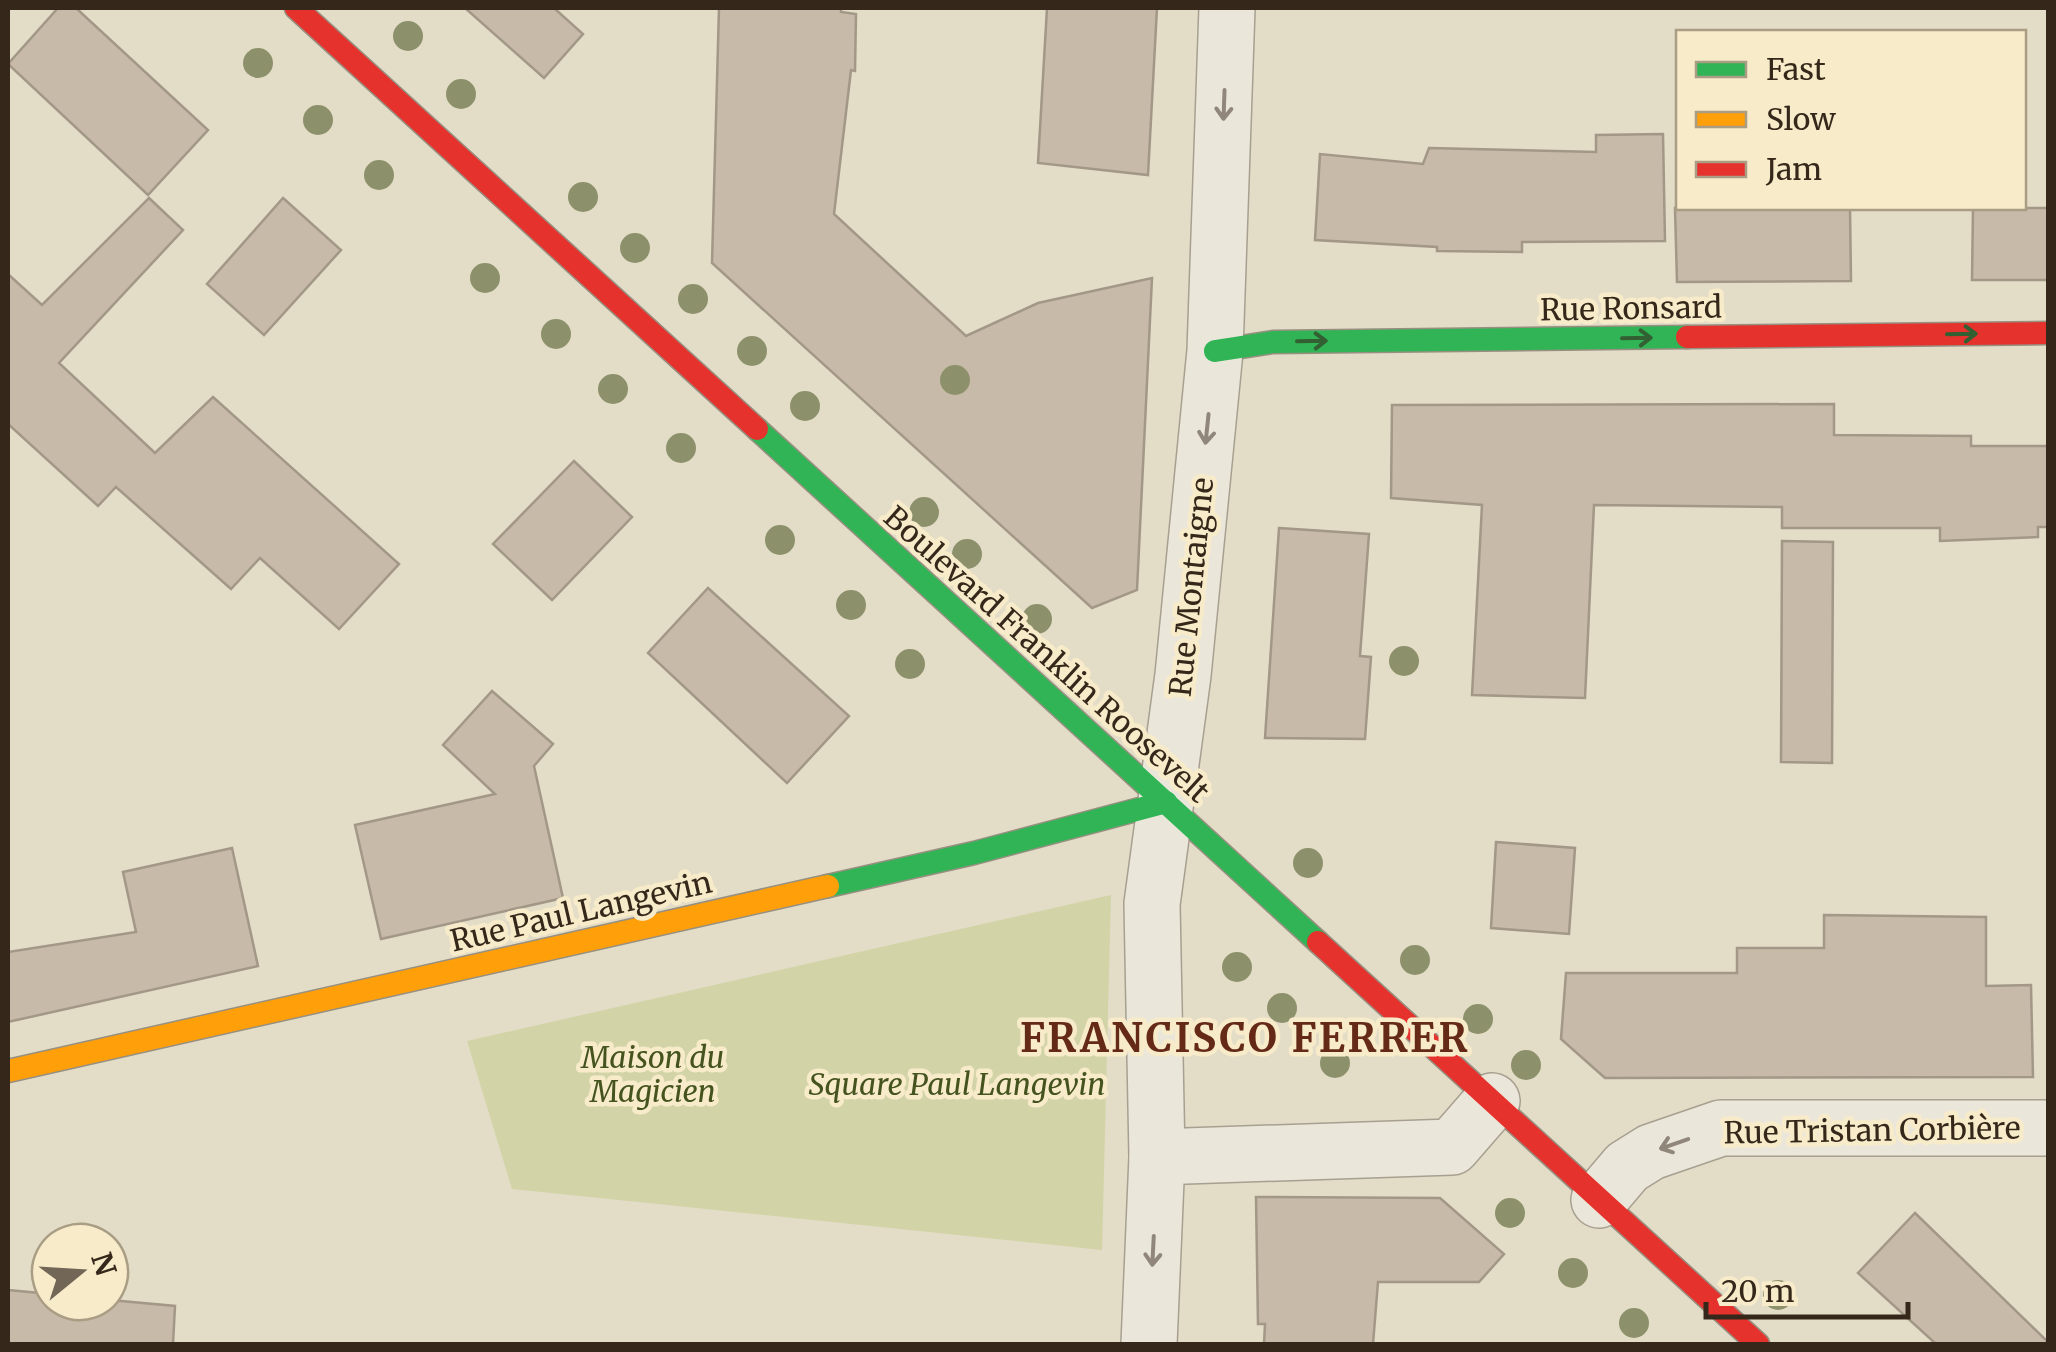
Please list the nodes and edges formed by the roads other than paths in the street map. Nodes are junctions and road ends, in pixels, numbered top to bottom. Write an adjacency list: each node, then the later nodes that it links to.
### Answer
1 (296, 8): 5 (street, Boulevard Franklin Roosevelt)
2 (1227, 8): 4 (street, Rue Montaigne, one-way to 4)
3 (2048, 333): 4 (street, Rue Ronsard, one-way to 3)
4 (1215, 351): 5 (street, Rue Montaigne, one-way to 5)
5 (1166, 802): 6 (street, Rue Paul Langevin); 7 (street, Boulevard Franklin Roosevelt); 9 (street, Rue Montaigne)
6 (8, 1071)
7 (1492, 1101): 9 (street); 10 (street, Boulevard Franklin Roosevelt)
8 (2048, 1128): 10 (street, Rue Tristan Corbière, one-way to 10)
9 (1157, 1157): 11 (street, Rue Montaigne, one-way to 11)
10 (1599, 1200): 12 (street, Boulevard Franklin Roosevelt)
11 (1148, 1344)
12 (1758, 1344)

